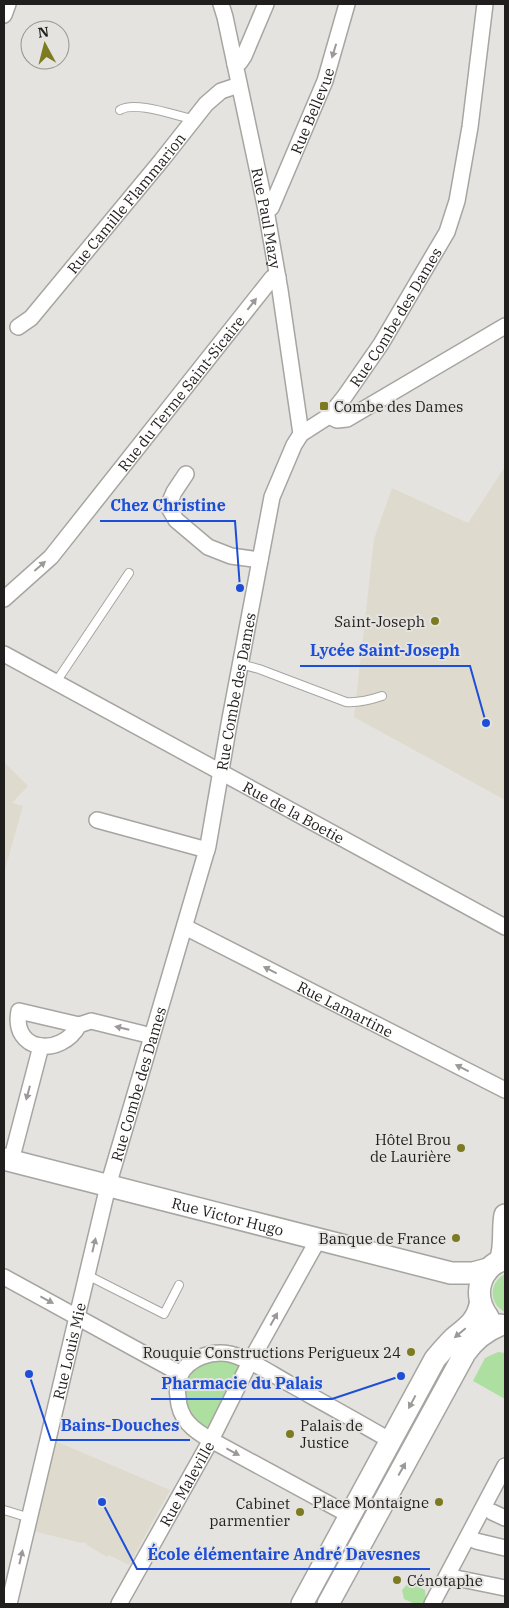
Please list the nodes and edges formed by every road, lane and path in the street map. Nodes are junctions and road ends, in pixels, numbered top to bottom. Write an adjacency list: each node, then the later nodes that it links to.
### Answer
1 (8, 4): 6 (street)
2 (221, 4): 7 (street, Rue Paul Mazy)
3 (266, 4): 7 (street)
4 (346, 4): 11 (street, Rue Bellevue, one-way to 11)
5 (486, 4): 15 (street, Rue Combe des Dames)
6 (4, 15)
7 (235, 64): 8 (street, Rue Paul Mazy)
8 (239, 85): 10 (street, Rue Camille Flammarion); 11 (street, Rue Paul Mazy)
9 (120, 110): 10 (lane)
10 (192, 121): 14 (street, Rue Camille Flammarion)
11 (266, 210): 12 (street, Rue Paul Mazy)
12 (278, 276): 16 (street, Rue Paul Mazy); 20 (street, Rue du Terme Saint-Sicaire, one-way to 12)
13 (505, 326): 15 (street)
14 (18, 327)
15 (329, 416): 16 (street, Rue Combe des Dames)
16 (301, 434): 18 (street, Rue Combe des Dames)
17 (186, 474): 18 (street)
18 (260, 560): 22 (street, Rue Combe des Dames)
19 (129, 573): 23 (lane)
20 (4, 599)
21 (4, 654): 23 (street, Rue de la Boetie)
22 (240, 664): 24 (lane); 25 (street, Rue Combe des Dames)
23 (56, 682): 25 (street, Rue de la Boetie)
24 (382, 696)
25 (221, 771): 27 (street, Rue Combe des Dames); 29 (street, Rue de la Boetie)
26 (97, 820): 27 (street)
27 (207, 850): 28 (street, Rue Combe des Dames)
28 (184, 927): 31 (street, Rue Combe des Dames); 33 (street, Rue Lamartine, one-way to 28)
29 (505, 927)
30 (79, 1025): 31 (street, one-way to 30); 32 (street); 32 (street)
31 (152, 1036): 35 (street, Rue Combe des Dames)
32 (41, 1046): 34 (street, one-way to 34)
33 (505, 1090)
34 (7, 1160): 35 (main road, Rue Victor Hugo)
35 (108, 1186): 37 (main road, Rue Victor Hugo); 40 (street, Rue Louis Mie, one-way to 35)
36 (505, 1215): 38 (main road)
37 (316, 1238): 39 (main road, Rue Victor Hugo); 46 (street, Rue Maleville, one-way to 37)
38 (498, 1263): 39 (main road, Rue Victor Hugo); 43 (main road)
39 (451, 1273): 43 (main road, Rue Victor Hugo)
40 (87, 1274): 42 (lane); 44 (street, Rue Louis Mie)
41 (4, 1277): 44 (street, one-way to 44)
42 (179, 1285)
43 (479, 1300): 45 (main road, Rue Victor Hugo); 49 (main road, one-way to 49)
44 (77, 1316): 47 (street); 53 (street, Rue Louis Mie)
45 (503, 1326): 61 (main road, one-way to 45)
46 (250, 1362): 47 (street); 48 (street, Rue Maleville); 49 (street)
47 (181, 1374): 48 (street)
48 (210, 1440): 52 (street, one-way to 52); 59 (street, Rue Maleville)
49 (391, 1440): 52 (main road)
50 (505, 1466): 62 (street)
51 (4, 1510): 53 (lane)
52 (351, 1516): 60 (main road)
53 (30, 1518): 58 (street, Rue Louis Mie, one-way to 53)
54 (476, 1541): 55 (street)
55 (505, 1548)
56 (456, 1578): 57 (street)
57 (505, 1588)
58 (10, 1604)
59 (119, 1604)
60 (302, 1604)
61 (328, 1604)
62 (432, 1604)

